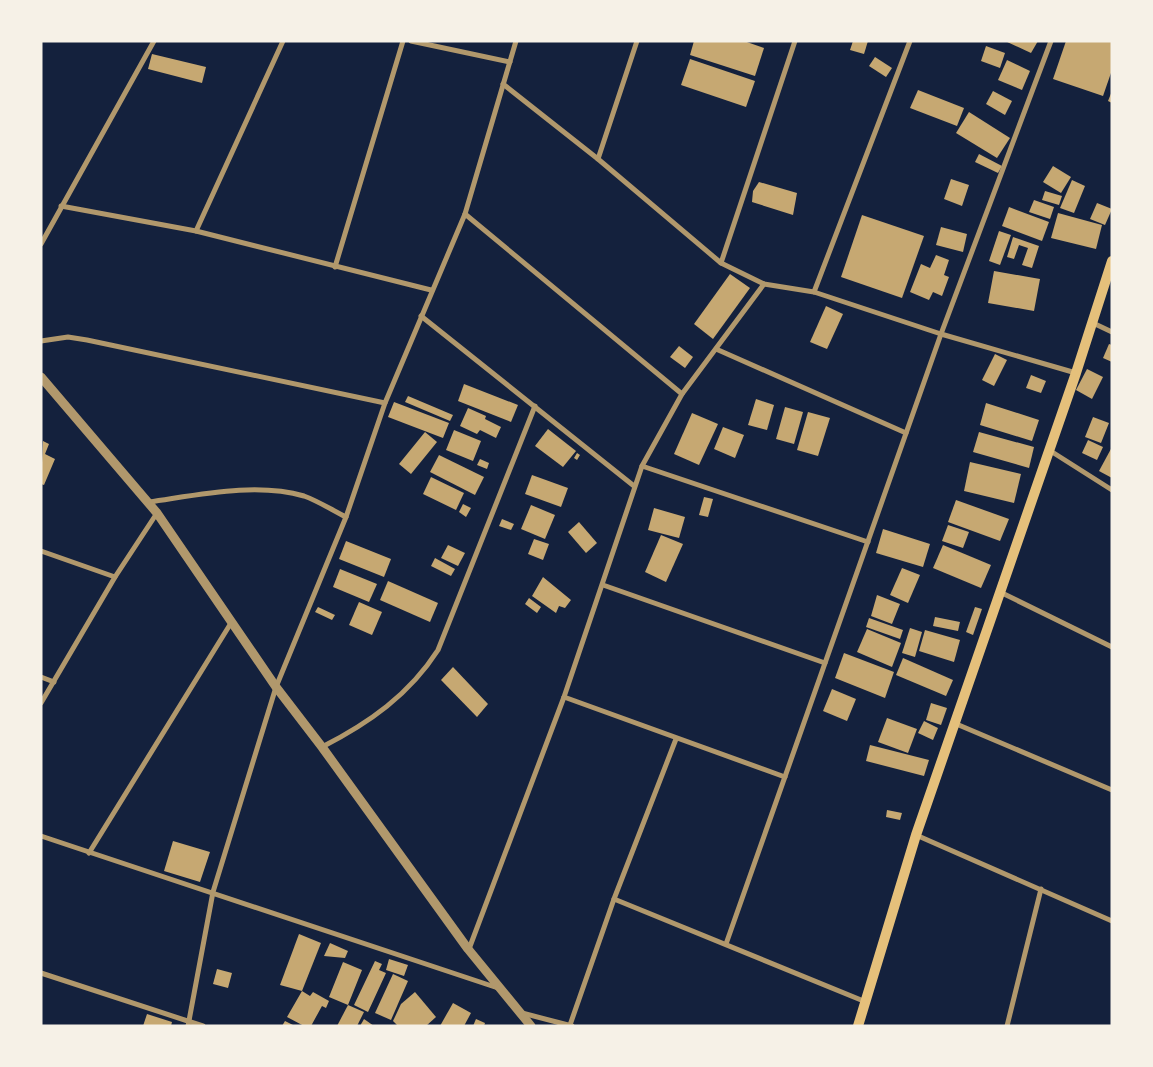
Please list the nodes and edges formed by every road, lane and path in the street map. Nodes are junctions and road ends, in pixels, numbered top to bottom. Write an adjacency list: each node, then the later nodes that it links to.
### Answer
1 (154, 41): 13 (street)
2 (283, 41): 15 (street)
3 (403, 41): 19 (street)
4 (411, 41): 10 (street)
5 (516, 41): 10 (street)
6 (637, 41): 12 (street)
7 (795, 41): 18 (street)
8 (910, 41): 22 (street)
9 (1051, 41): 26 (street)
10 (510, 62): 11 (street)
11 (503, 84): 12 (street); 14 (street)
12 (598, 159): 18 (street)
13 (61, 206): 15 (street); 16 (street)
14 (465, 214): 21 (street); 31 (street)
15 (196, 231): 19 (street)
16 (41, 244)
17 (1112, 262): 24 (main road)
18 (721, 263): 20 (street)
19 (335, 267): 21 (street)
20 (764, 284): 22 (street); 28 (street)
21 (431, 290): 23 (street)
22 (814, 292): 26 (street)
23 (421, 316): 32 (street); 33 (street)
24 (1093, 323): 25 (street); 29 (main road)
25 (1112, 332)
26 (941, 334): 29 (street); 34 (street)
27 (41, 341): 32 (street)
28 (716, 349): 31 (street); 34 (street)
29 (1076, 373): 35 (main road)
30 (41, 377): 39 (street)
31 (682, 394): 36 (street)
32 (386, 403): 41 (street)
33 (535, 406): 37 (street); 57 (street)
34 (906, 433): 42 (street)
35 (1050, 450): 38 (street); 46 (main road)
36 (642, 466): 37 (street); 42 (street)
37 (634, 486): 45 (street)
38 (1112, 490)
39 (149, 502): 40 (street); 41 (street)
40 (157, 513): 44 (street); 47 (street)
41 (346, 516): 52 (street)
42 (868, 542): 49 (street)
43 (41, 551): 44 (street)
44 (115, 577): 51 (street)
45 (603, 584): 49 (street); 53 (street)
46 (999, 592): 48 (street); 55 (main road)
47 (231, 623): 52 (street); 62 (street)
48 (1112, 647)
49 (825, 663): 58 (street)
50 (41, 677): 51 (street)
51 (54, 682): 54 (street)
52 (276, 687): 57 (street); 64 (street)
53 (564, 697): 56 (street); 68 (street)
54 (41, 703)
55 (954, 723): 59 (street); 60 (main road)
56 (676, 739): 58 (street); 65 (street)
57 (322, 747): 68 (street)
58 (785, 777): 67 (street)
59 (1112, 790)
60 (916, 835): 63 (street); 71 (main road)
61 (41, 836): 62 (street)
62 (89, 853): 64 (street)
63 (1040, 888): 66 (street); 78 (street)
64 (213, 892): 70 (street); 73 (street)
65 (614, 899): 67 (street); 76 (street)
66 (1112, 921)
67 (726, 944): 71 (street)
68 (468, 949): 70 (street)
69 (41, 973): 73 (street)
70 (501, 989): 72 (street)
71 (866, 1002): 77 (main road)
72 (521, 1013): 75 (street); 76 (street)
73 (189, 1024): 74 (street)
74 (203, 1026)
75 (531, 1026)
76 (571, 1026)
77 (858, 1026)
78 (1007, 1026)

